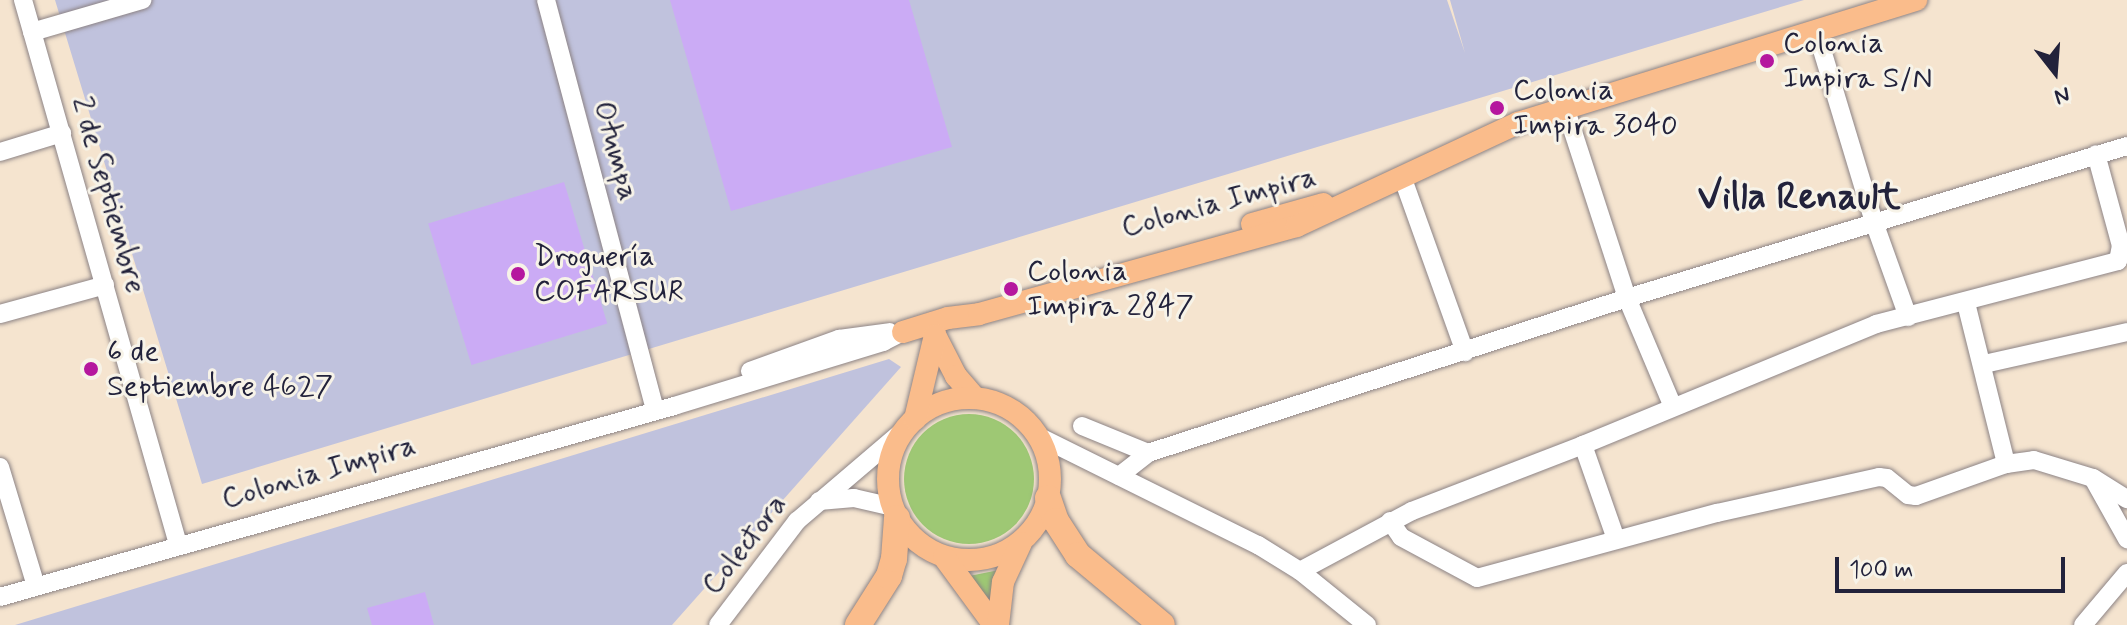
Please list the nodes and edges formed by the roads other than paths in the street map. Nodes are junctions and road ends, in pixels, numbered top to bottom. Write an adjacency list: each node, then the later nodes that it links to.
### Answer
1 (23, 0): 6 (street, 2 de Septiembre)
2 (142, 0): 6 (street)
3 (546, 0): 26 (street, Otumpa)
4 (1916, 0): 5 (main road, Colonia Impira)
5 (1816, 30): 7 (main road, Colonia Impira); 13 (street)
6 (32, 32): 8 (street, 2 de Septiembre)
7 (1565, 107): 12 (main road, Colonia Impira); 15 (street)
8 (62, 133): 10 (street); 14 (street, 2 de Septiembre)
9 (2127, 146): 11 (street)
10 (0, 152)
11 (2096, 154): 13 (street); 16 (street)
12 (1403, 179): 19 (main road, Colonia Impira); 22 (street)
13 (1874, 222): 15 (street); 18 (street)
14 (105, 285): 17 (street); 44 (street, 2 de Septiembre)
15 (1627, 298): 22 (street); 25 (street)
16 (1966, 303): 18 (street); 23 (street)
17 (0, 314)
18 (1908, 317): 25 (street)
19 (939, 325): 20 (main road, Colonia Impira); 24 (main road); 27 (main road)
20 (903, 332): 26 (street, Colonia Impira)
21 (2127, 332): 23 (street)
22 (1465, 352): 31 (street)
23 (1984, 364): 32 (street)
24 (975, 398): 27 (main road); 29 (main road)
25 (1673, 407): 30 (street)
26 (655, 409): 44 (street, Colonia Impira)
27 (910, 424): 38 (street, Colectora); 39 (main road)
28 (1082, 426): 31 (street)
29 (1038, 436): 34 (street); 36 (main road)
30 (1583, 445): 40 (street); 41 (street)
31 (1148, 453): 34 (street)
32 (2006, 464): 35 (street); 41 (street)
33 (0, 467): 48 (street)
34 (1119, 476): 46 (street)
35 (2093, 478): 37 (street); 42 (street)
36 (1048, 498): 43 (main road); 53 (highway)
37 (2127, 499)
38 (816, 501): 39 (street); 50 (street, Colectora)
39 (895, 512): 45 (main road); 51 (highway)
40 (1390, 521): 41 (street); 46 (street)
41 (1616, 539)
42 (2127, 539)
43 (1021, 542): 45 (main road); 52 (main road)
44 (178, 544): 48 (street, Colonia Impira)
45 (944, 557): 52 (main road)
46 (1300, 571): 54 (street)
47 (2127, 573): 55 (street)
48 (36, 586): 49 (street, Colonia Impira)
49 (0, 597)
50 (718, 625)
51 (858, 625)
52 (996, 625)
53 (1162, 625)
54 (1367, 625)
55 (2083, 625)

